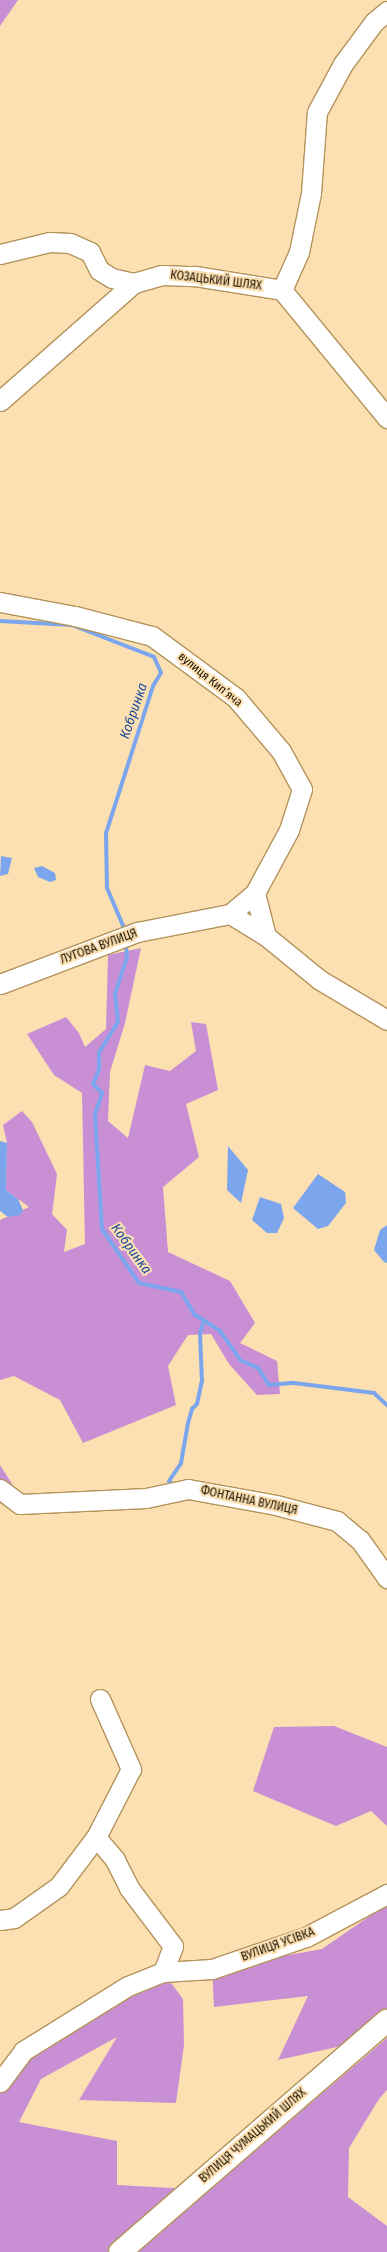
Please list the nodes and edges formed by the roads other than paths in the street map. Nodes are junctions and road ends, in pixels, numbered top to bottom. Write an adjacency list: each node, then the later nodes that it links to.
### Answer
1 (387, 11): 4 (street)
2 (0, 254): 3 (street)
3 (134, 283): 4 (street, КОЗАЦЬКИЙ ШЛЯХ); 5 (street, КОЗАЦЬКИЙ ШЛЯХ)
4 (282, 290): 6 (street)
5 (0, 401)
6 (387, 418)
7 (0, 602): 8 (street, вулиця Кипʼяча)
8 (255, 893): 9 (street); 10 (street)
9 (230, 914): 10 (street); 11 (street, ЛУГОВА ВУЛИЦЯ)
10 (266, 936): 12 (street)
11 (0, 984)
12 (384, 1012)
13 (0, 1490): 14 (street, ФОНТАННА ВУЛИЦЯ)
14 (387, 1578)
15 (100, 1698): 16 (street)
16 (96, 1837): 18 (street); 19 (street)
17 (386, 1894): 19 (street, ВУЛИЦЯ УСІВКА)
18 (0, 1920)
19 (163, 1972): 21 (street, ВУЛИЦЯ УСІВКА)
20 (387, 2021): 22 (main road, ВУЛИЦЯ ЧУМАЦЬКИЙ ШЛЯХ)
21 (0, 2082)
22 (120, 2252)

